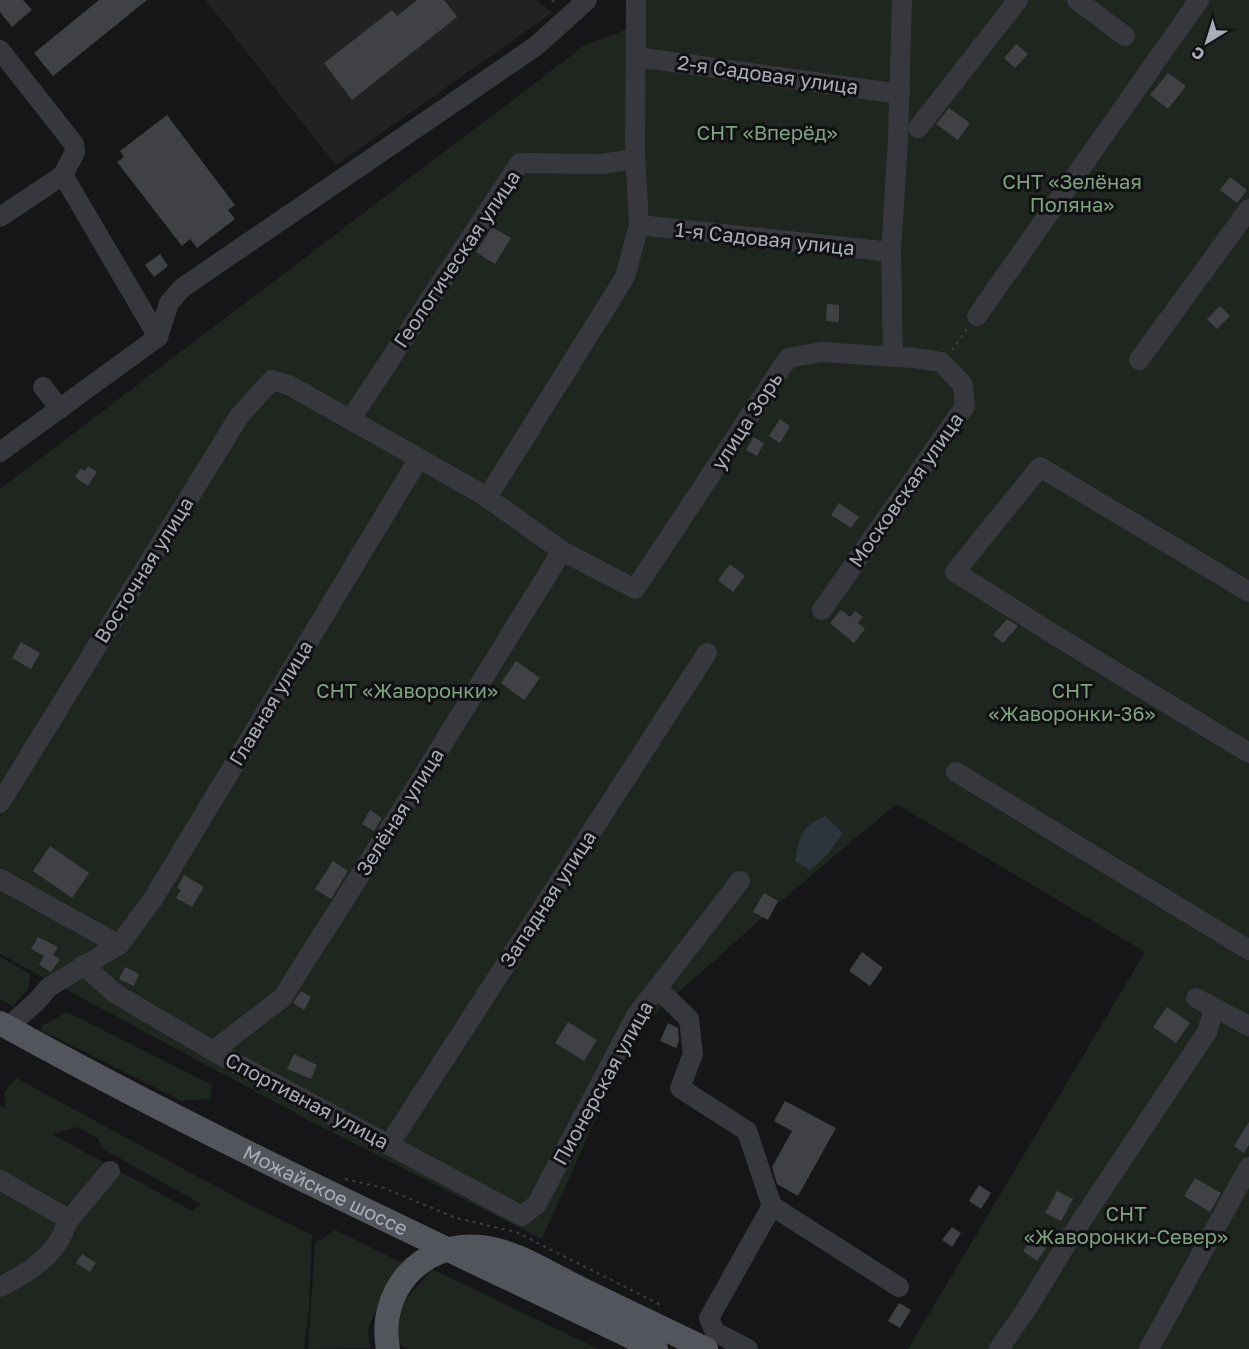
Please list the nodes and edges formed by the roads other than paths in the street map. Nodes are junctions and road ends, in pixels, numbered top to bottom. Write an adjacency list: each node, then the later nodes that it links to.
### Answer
1 (587, 0): 19 (street)
2 (636, 0): 9 (street)
3 (902, 0): 10 (street)
4 (1018, 0): 11 (street)
5 (1077, 0): 7 (street)
6 (1199, 0): 18 (street)
7 (1125, 36)
8 (0, 50): 13 (street)
9 (636, 57): 10 (street, 2-я Садовая улица); 12 (street)
10 (900, 94): 17 (street)
11 (918, 128)
12 (635, 159): 16 (street); 25 (street, Геологическая улица)
13 (63, 175): 15 (street); 19 (street)
14 (1249, 209): 21 (street)
15 (0, 217)
16 (639, 225): 17 (street, 1-я Садовая улица); 28 (street)
17 (891, 252): 20 (street)
18 (977, 316)
19 (158, 338): 24 (street)
20 (893, 357): 22 (street, улица Зорь); 29 (street, улица Зорь)
21 (1139, 360)
22 (941, 362): 31 (street, Московская улица)
23 (43, 387): 24 (street)
24 (60, 409): 26 (street)
25 (350, 420): 27 (street); 35 (street, Восточная улица)
26 (0, 452)
27 (419, 458): 28 (street); 38 (street, Главная улица)
28 (487, 498): 29 (street)
29 (562, 550): 46 (street, Зелёная улица)
30 (1249, 592): 33 (street)
31 (822, 610)
32 (707, 654): 47 (street, Западная улица)
33 (1249, 753)
34 (956, 772): 39 (street)
35 (0, 803)
36 (0, 879): 38 (street)
37 (740, 881): 41 (street, Пионерская улица)
38 (118, 945): 40 (street)
39 (1249, 950)
40 (83, 965): 45 (street); 46 (street, Спортивная улица)
41 (657, 988): 51 (street, Пионерская улица); 52 (street)
42 (1196, 998): 43 (street)
43 (1214, 1009): 44 (street); 61 (street)
44 (1249, 1026)
45 (3, 1030): 57 (main road, Можайское шоссе); 58 (main road, Можайское шоссе)
46 (213, 1051): 47 (street, Спортивная улица)
47 (389, 1145): 51 (street, Спортивная улица)
48 (1249, 1167): 62 (street)
49 (110, 1171): 53 (street)
50 (0, 1180): 53 (street)
51 (537, 1204)
52 (772, 1206): 55 (street); 60 (street)
53 (67, 1222): 54 (street)
54 (0, 1287)
55 (899, 1287)
56 (388, 1349): 59 (main road, bridge)
57 (623, 1349)
58 (656, 1349)
59 (706, 1349)
60 (748, 1349)
61 (999, 1349)
62 (1149, 1349)

